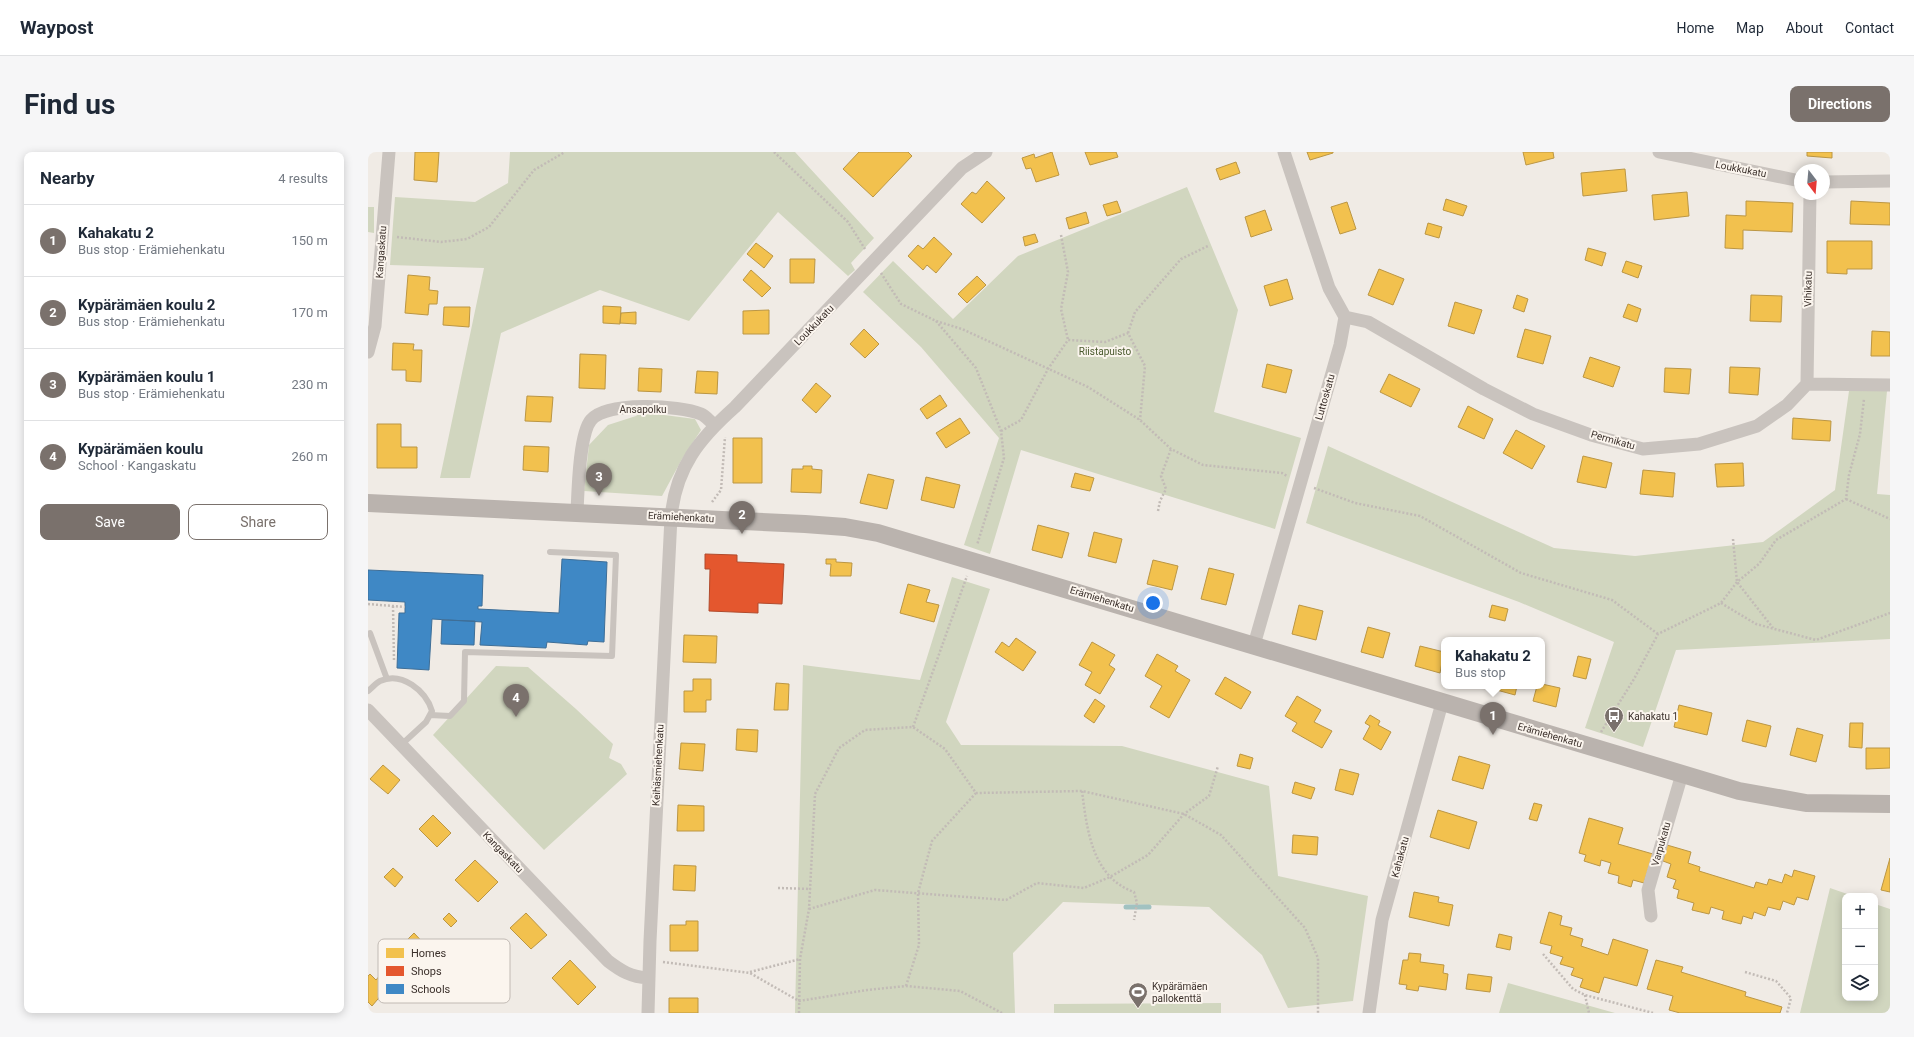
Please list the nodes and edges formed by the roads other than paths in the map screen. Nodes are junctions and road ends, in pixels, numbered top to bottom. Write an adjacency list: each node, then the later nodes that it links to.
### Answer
1 (389, 152): 10 (street, Kangaskatu)
2 (986, 152): 13 (street, Loukkukatu)
3 (1284, 152): 9 (street)
4 (1659, 152): 5 (street, Loukkukatu)
5 (1794, 179)
6 (1890, 181): 7 (street)
7 (1830, 182)
8 (1810, 200): 11 (street, Vihikatu)
9 (1345, 317): 11 (street, Permikatu); 19 (street, Luttoskatu)
10 (368, 352)
11 (1807, 384): 12 (street)
12 (1890, 385)
13 (714, 425): 15 (street, Ansapolku); 16 (street, Loukkukatu)
14 (368, 503): 15 (street, Erämiehenkatu)
15 (578, 512): 16 (street, Erämiehenkatu)
16 (671, 517): 19 (street, Erämiehenkatu); 29 (street, Keihäsmiehenkatu)
17 (550, 552): 24 (lane)
18 (370, 633): 20 (lane)
19 (1254, 645): 22 (street, Erämiehenkatu)
20 (391, 679): 21 (lane); 24 (lane)
21 (368, 691)
22 (1442, 703): 26 (street, Erämiehenkatu); 31 (street, Kahakatu)
23 (368, 710): 25 (street, Kangaskatu)
24 (430, 715): 25 (lane)
25 (401, 745): 29 (street, Kangaskatu)
26 (1682, 774): 27 (street, Erämiehenkatu); 28 (street, Varpukatu)
27 (1890, 804)
28 (1650, 916)
29 (648, 978): 30 (street, Keihäsmiehenkatu)
30 (648, 1013)
31 (1368, 1013)

